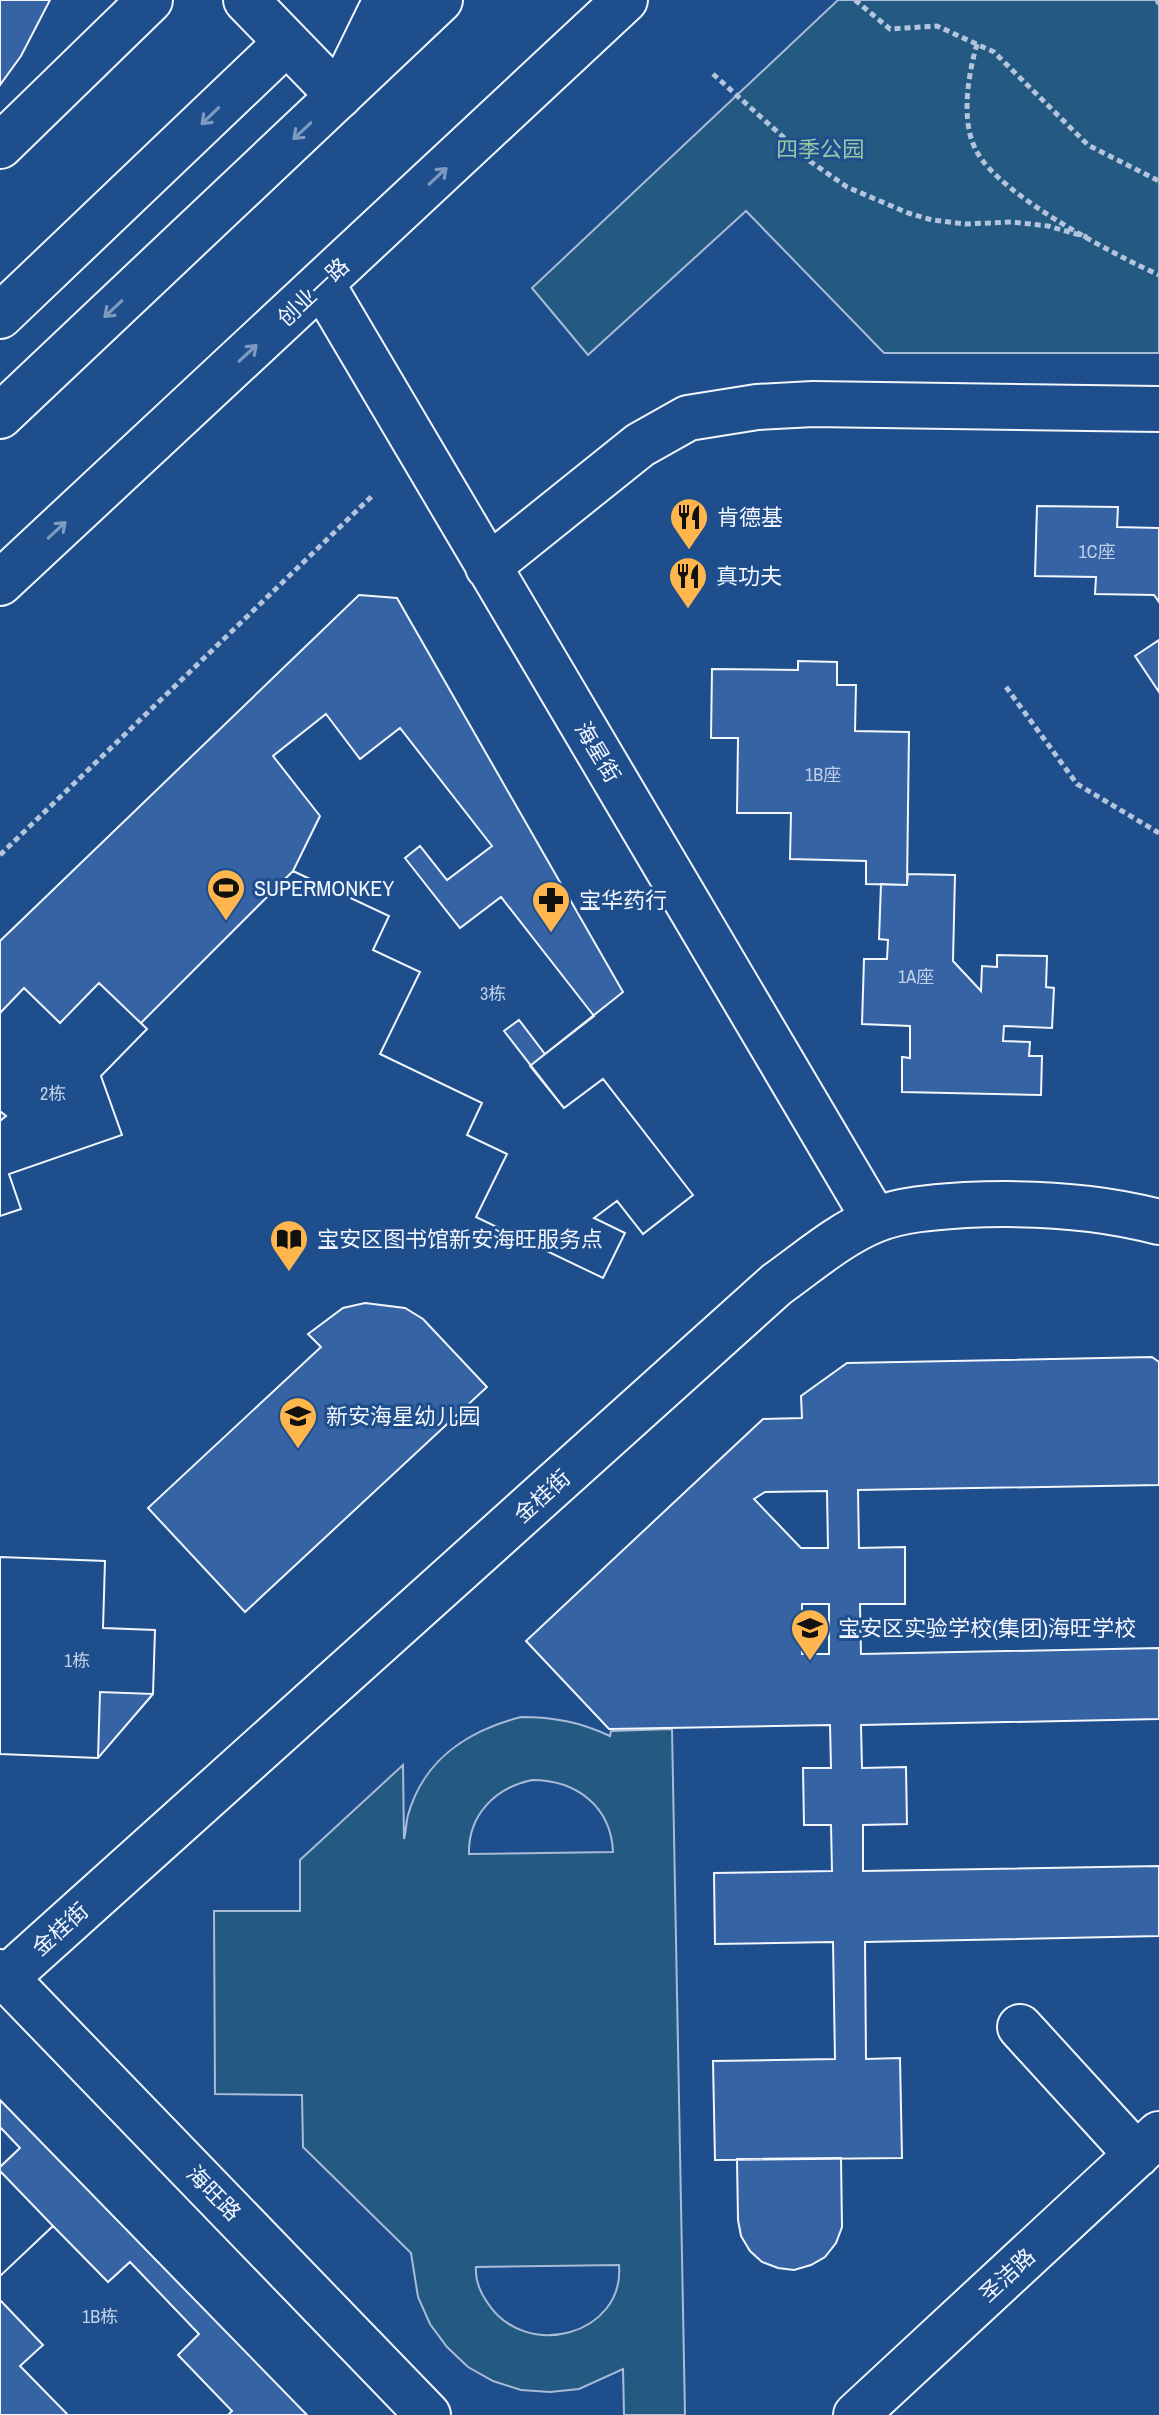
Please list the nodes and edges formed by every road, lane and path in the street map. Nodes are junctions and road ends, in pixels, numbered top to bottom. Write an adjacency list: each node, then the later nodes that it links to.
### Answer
1 (150, 0): 11 (street)
2 (246, 0): 7 (street)
3 (386, 0): 10 (street)
4 (440, 0): 10 (street)
5 (625, 0): 15 (street, 创业一路, one-way to 5)
6 (855, 0): 8 (path)
7 (286, 43): 10 (street); 16 (street, one-way to 16)
8 (977, 44): 12 (path); 13 (path)
9 (713, 74): 13 (path)
10 (339, 96): 18 (street, one-way to 18)
11 (0, 146)
12 (1159, 181)
13 (1087, 237): 14 (path)
14 (1159, 275)
15 (322, 284): 20 (street, 海星街); 21 (street, 创业一路, one-way to 15)
16 (0, 316)
17 (1159, 409): 20 (street)
18 (0, 416)
19 (372, 496): 24 (path)
20 (488, 567): 25 (street, 海星街)
21 (0, 583)
22 (1006, 687): 23 (path)
23 (1159, 833)
24 (0, 855)
25 (875, 1220): 26 (street, 金桂街); 27 (street, 金桂街)
26 (1159, 1222)
27 (3, 1975): 30 (street, 海旺路)
28 (1020, 2027): 29 (street)
29 (1148, 2144): 31 (street, 圣洁路)
30 (428, 2415)
31 (856, 2415)

